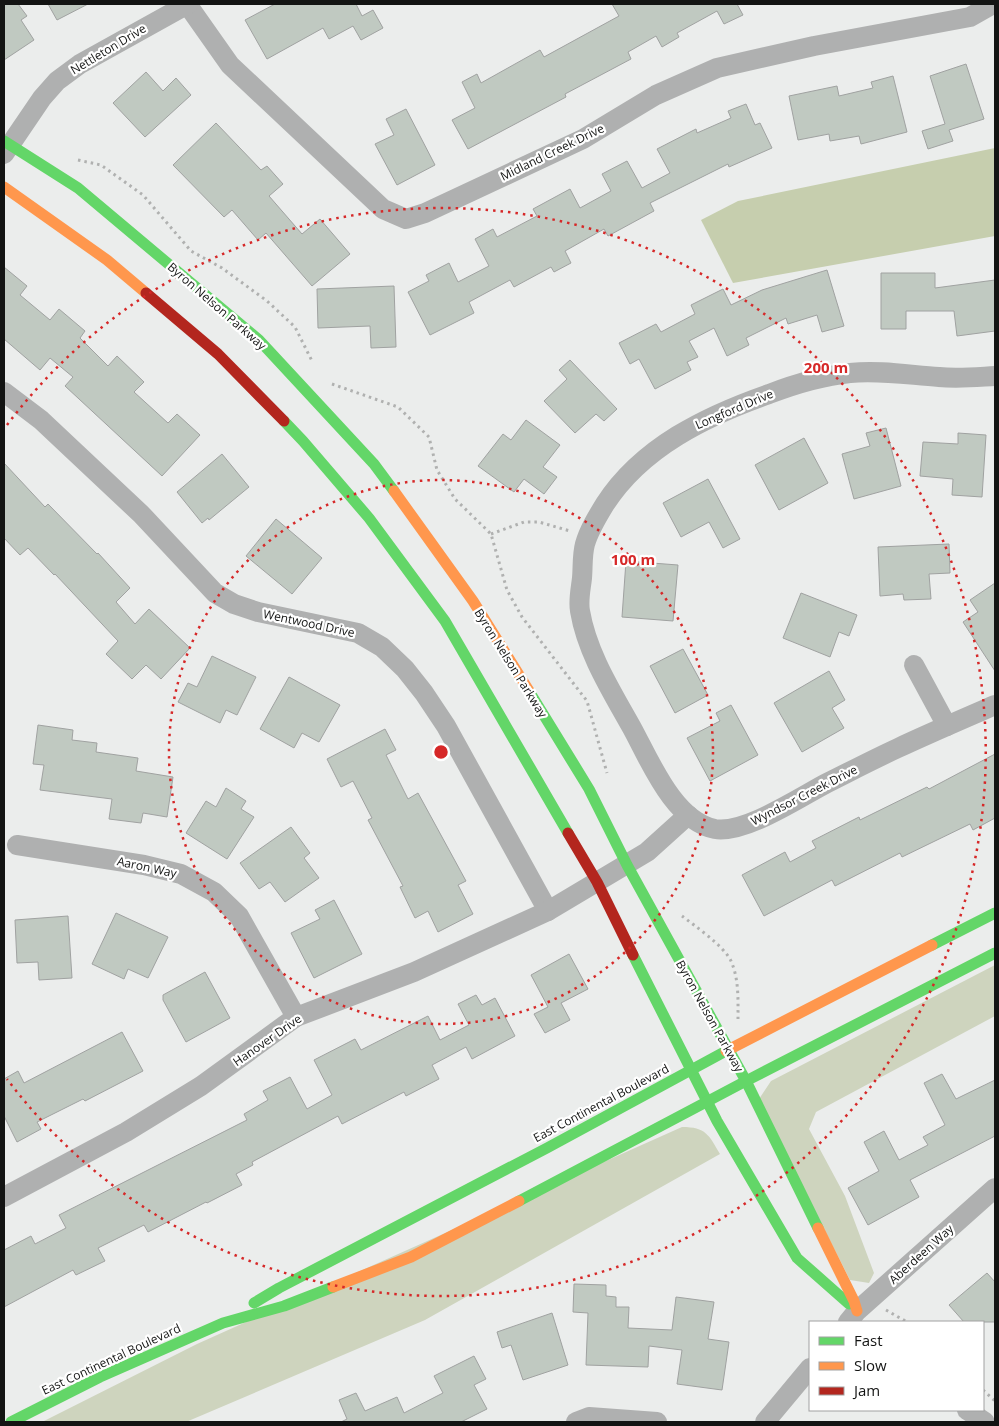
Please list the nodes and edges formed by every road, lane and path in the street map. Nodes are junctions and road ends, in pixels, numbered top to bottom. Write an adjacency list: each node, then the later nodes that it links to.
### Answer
1 (187, 4): 2 (street, Midland Creek Drive); 3 (street, Nettleton Drive)
2 (993, 4)
3 (6, 147): 14 (street, Byron Nelson Parkway)
4 (4, 187): 15 (street)
5 (995, 376): 8 (street, Longford Drive)
6 (4, 392): 16 (street, Wentwood Drive)
7 (491, 534): 8 (path)
8 (588, 536): 12 (street, Longford Drive)
9 (914, 665): 11 (street)
10 (995, 706): 11 (street, Wyndsor Creek Drive)
11 (947, 726): 12 (street, Wyndsor Creek Drive)
12 (688, 815): 14 (street)
13 (17, 845): 19 (street, Aaron Way)
14 (627, 865): 15 (street); 20 (street, Byron Nelson Parkway)
15 (597, 882): 16 (street, Hanover Drive); 21 (street)
16 (548, 911): 19 (street, Hanover Drive)
17 (995, 913): 20 (street, East Continental Boulevard)
18 (995, 953): 22 (street, East Continental Boulevard)
19 (296, 1016): 25 (street, Hanover Drive)
20 (728, 1050): 21 (street, East Continental Boulevard); 22 (street, Byron Nelson Parkway)
21 (690, 1070): 23 (street); 27 (street, East Continental Boulevard)
22 (746, 1080): 23 (street, East Continental Boulevard); 26 (street, Byron Nelson Parkway)
23 (706, 1101): 26 (street); 27 (street, East Continental Boulevard)
24 (995, 1188): 26 (street, Aberdeen Way)
25 (4, 1197)
26 (858, 1318)
27 (223, 1323): 32 (street, East Continental Boulevard)
28 (809, 1369): 35 (street)
29 (984, 1391): 30 (path)
30 (995, 1402)
31 (968, 1411): 36 (street)
32 (11, 1422)
33 (576, 1422): 34 (street)
34 (657, 1422)
35 (765, 1422)
36 (985, 1422)

